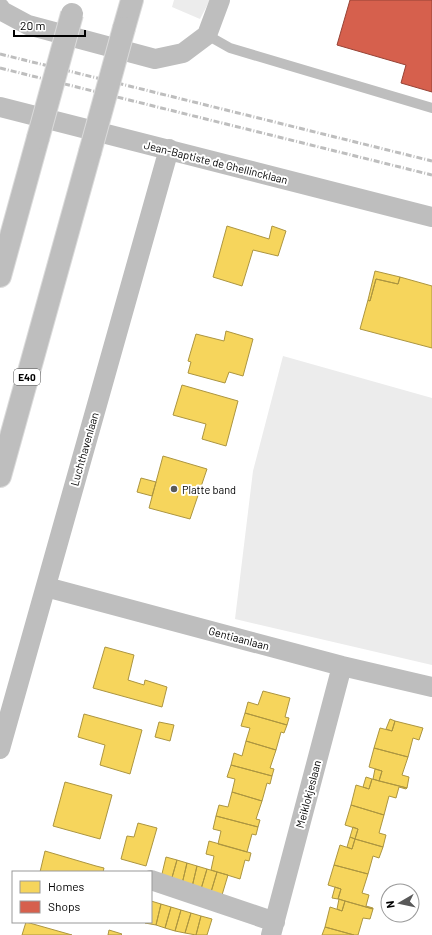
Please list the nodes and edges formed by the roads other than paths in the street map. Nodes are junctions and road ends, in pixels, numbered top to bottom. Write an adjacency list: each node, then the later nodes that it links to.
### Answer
1 (132, 0): 11 (highway, E40, bridge)
2 (220, 0): 5 (street)
3 (74, 7): 10 (highway, bridge)
4 (0, 8): 5 (street)
5 (207, 34): 7 (lane)
6 (0, 107): 8 (street, Jean-Baptiste de Ghellincklaan)
7 (432, 108)
8 (169, 149): 9 (street, Jean-Baptiste de Ghellincklaan); 12 (street, Luchthavenlaan)
9 (432, 217)
10 (0, 276)
11 (0, 476)
12 (46, 587): 13 (street, Gentiaanlaan); 15 (street, Luchthavenlaan)
13 (342, 666): 14 (street, Gentiaanlaan); 17 (street, Meiklokjeslaan)
14 (432, 687)
15 (0, 749)
16 (152, 880): 17 (street, Meiklokjeslaan)
17 (273, 928)

